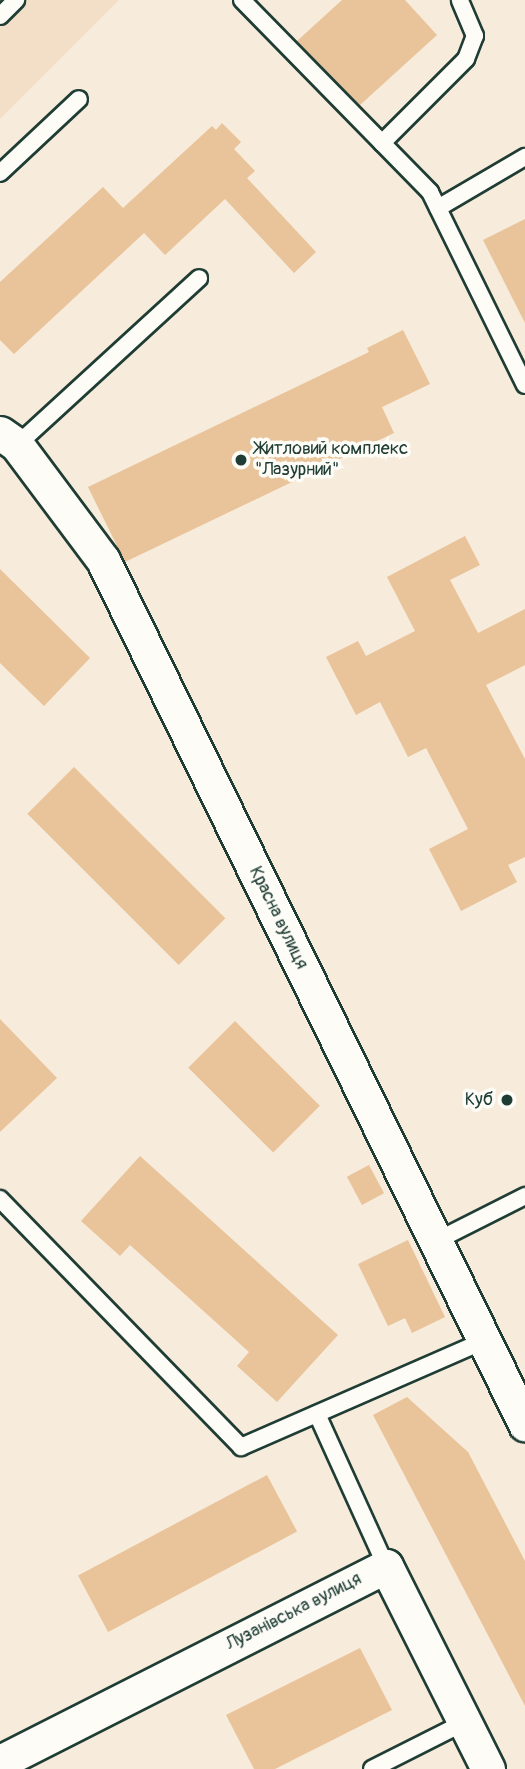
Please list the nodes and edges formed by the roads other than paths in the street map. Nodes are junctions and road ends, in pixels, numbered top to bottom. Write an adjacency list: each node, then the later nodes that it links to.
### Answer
1 (16, 0): 4 (lane)
2 (242, 0): 6 (lane)
3 (460, 0): 6 (lane)
4 (0, 16)
5 (79, 99): 8 (lane)
6 (382, 143): 9 (lane)
7 (525, 157): 9 (lane)
8 (0, 173)
9 (438, 208): 11 (lane)
10 (199, 278): 13 (lane)
11 (520, 364): 12 (lane)
12 (525, 385)
13 (8, 439): 16 (street, Красна вулиця)
14 (525, 1196): 16 (lane)
15 (0, 1199): 18 (lane)
16 (436, 1241): 17 (street, Красна вулиця)
17 (484, 1341): 18 (lane); 19 (street, Красна вулиця)
18 (317, 1414): 20 (lane)
19 (525, 1424)
20 (386, 1566): 21 (street); 22 (street, Лузанівська вулиця)
21 (465, 1722): 23 (lane); 24 (street)
22 (0, 1762)
23 (372, 1769)
24 (488, 1769)

